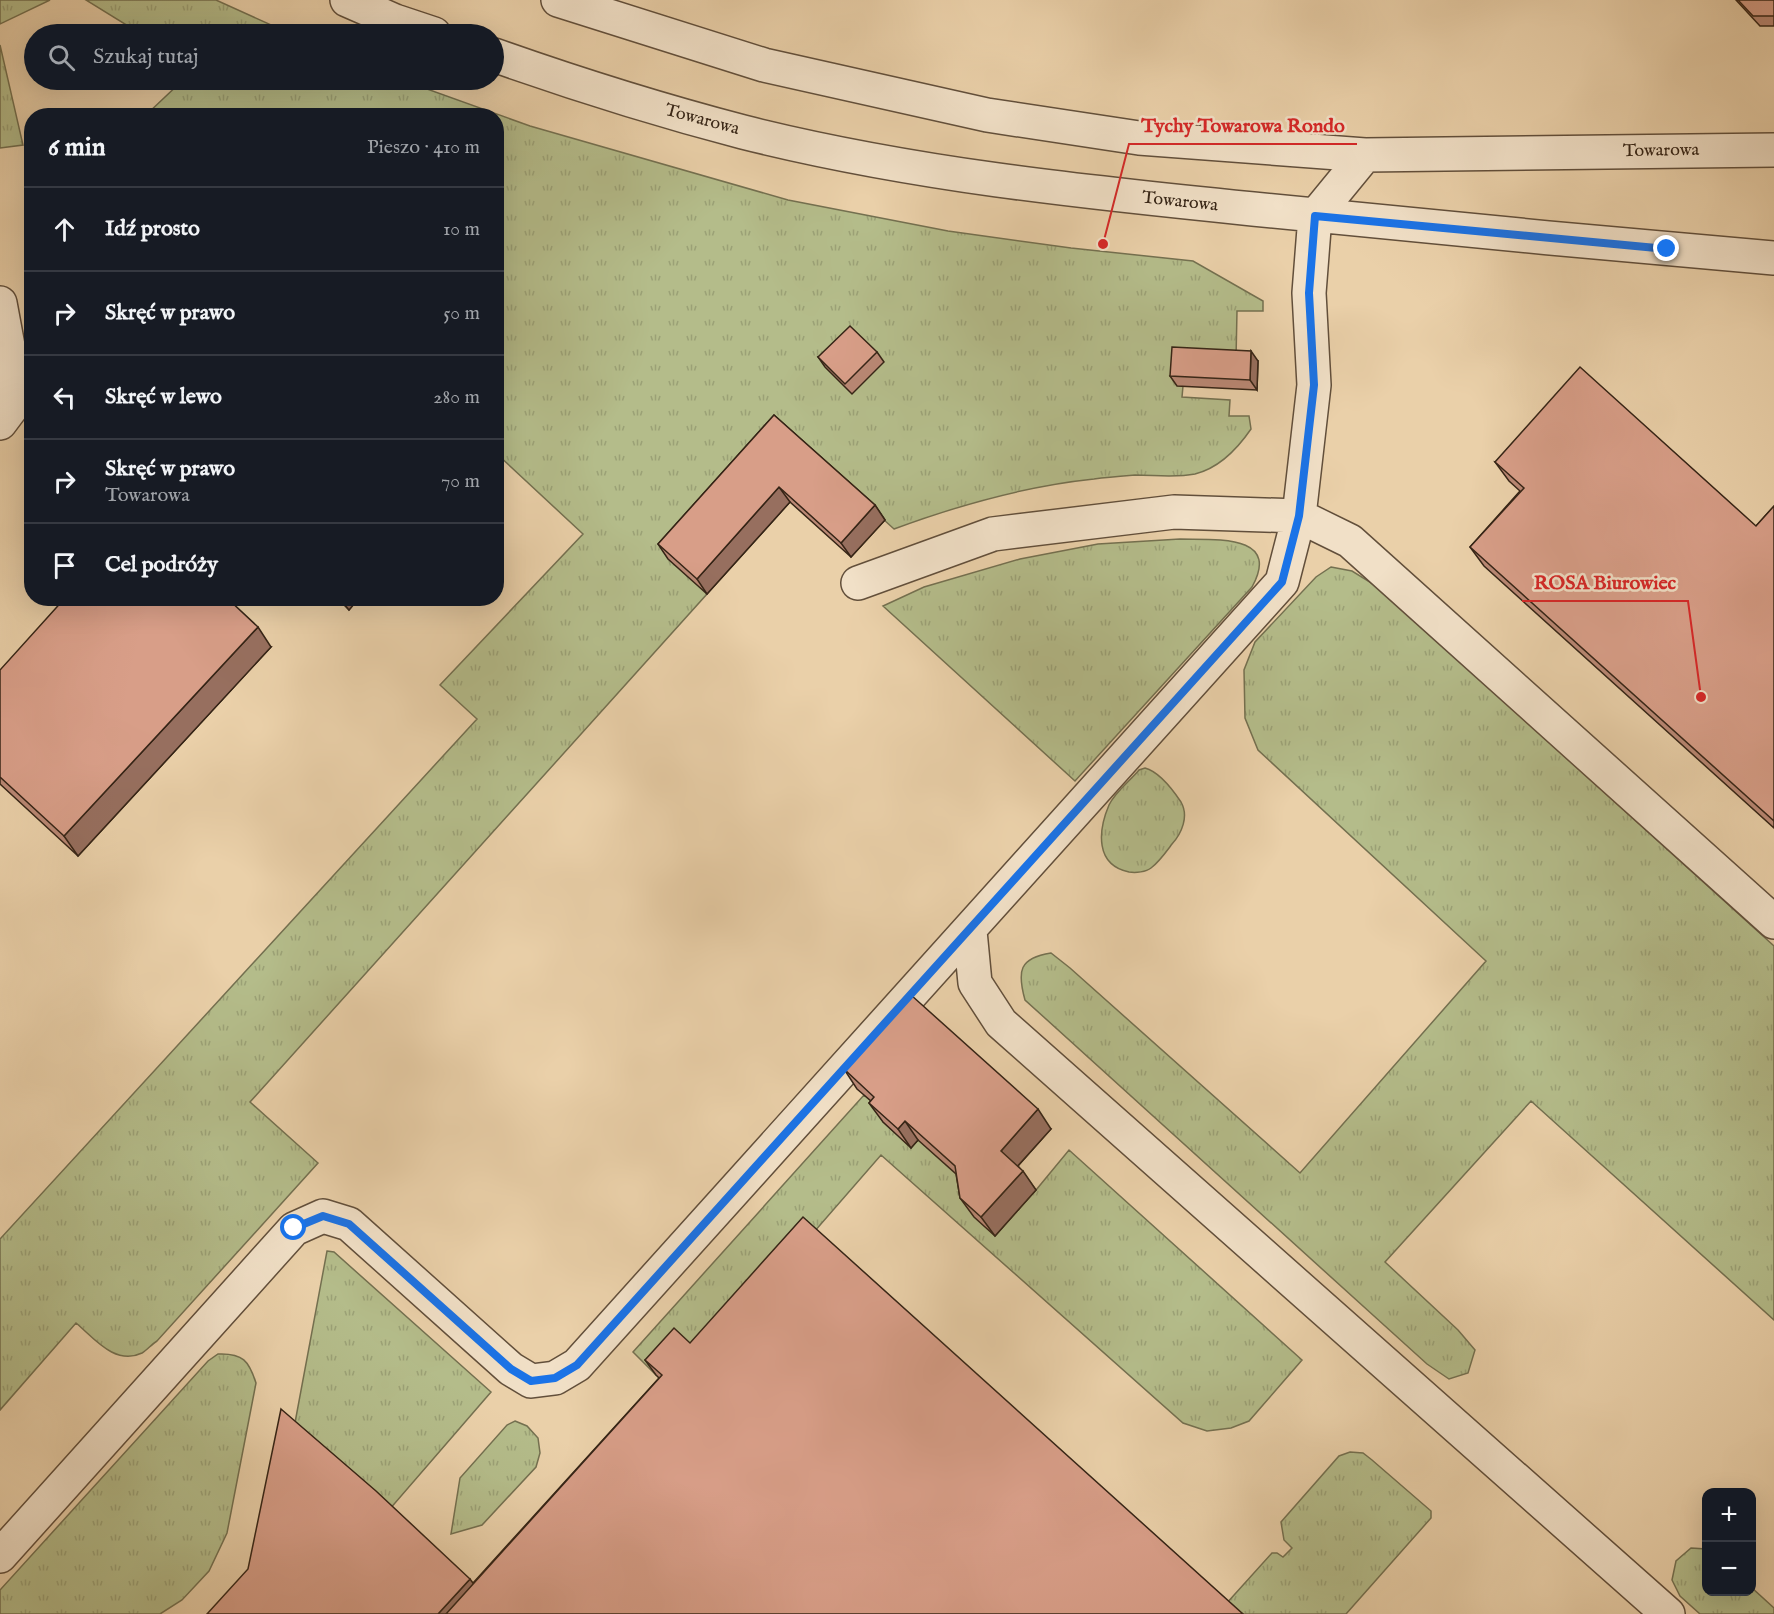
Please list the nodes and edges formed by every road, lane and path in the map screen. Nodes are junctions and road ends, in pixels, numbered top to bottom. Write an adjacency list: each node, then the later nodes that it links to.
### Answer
1 (347, 0): 3 (street)
2 (558, 0): 6 (street, Towarowa)
3 (404, 24)
4 (504, 59): 7 (street, Towarowa)
5 (1774, 150): 6 (street, Towarowa)
6 (1365, 155): 7 (street)
7 (1315, 216): 8 (street, Towarowa); 11 (street)
8 (1774, 258)
9 (0, 303): 10 (street)
10 (0, 423)
11 (1299, 516): 12 (street); 13 (street); 14 (street)
12 (858, 583)
13 (1774, 922)
14 (969, 931): 15 (street); 16 (street)
15 (0, 1556)
16 (1668, 1614)

